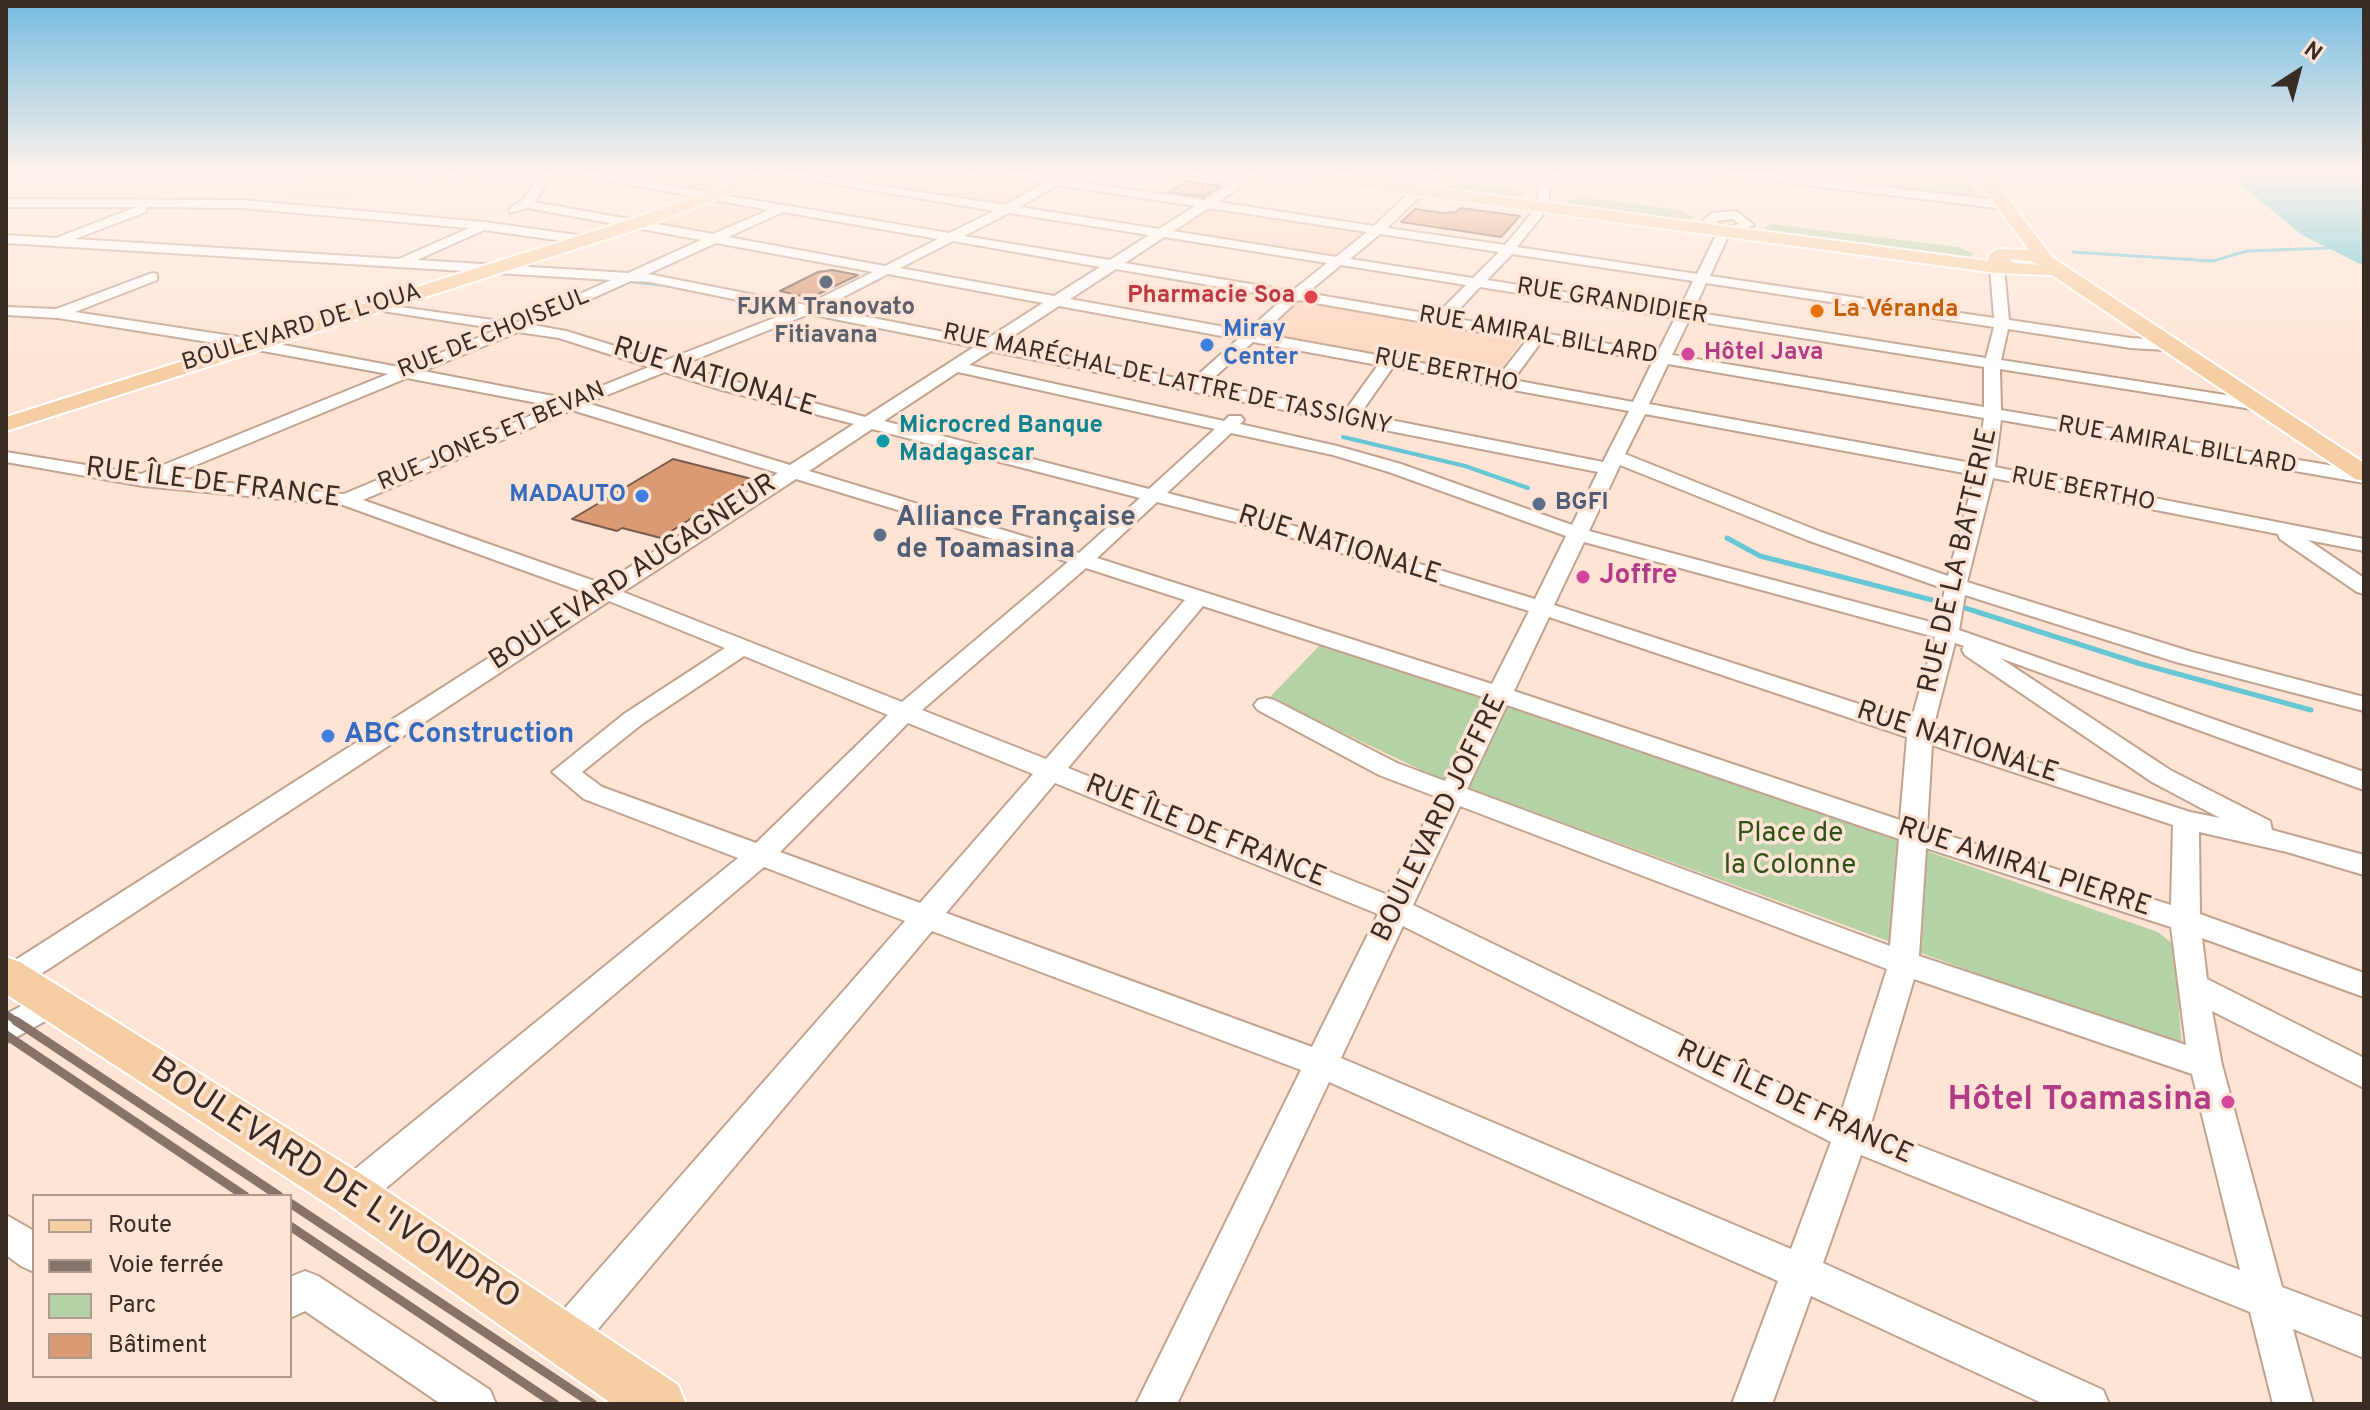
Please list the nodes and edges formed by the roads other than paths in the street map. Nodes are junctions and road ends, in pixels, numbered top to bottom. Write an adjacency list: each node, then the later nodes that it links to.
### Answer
1 (67, 238): 19 (street)
2 (457, 238): 23 (street)
3 (569, 238): 18 (street)
4 (592, 238): 18 (main road, BOULEVARD DE L'OUA)
5 (714, 238): 17 (street, RUE BERTHO)
6 (950, 238): 27 (street, RUE JONES ET BEVAN)
7 (957, 238): 25 (street, RUE AMIRAL BILLARD)
8 (1156, 238): 25 (street, BOULEVARD AUGAGNEUR)
9 (1187, 238): 22 (street, RUE GRANDIDIER)
10 (1368, 238): 22 (street)
11 (1421, 238): 20 (street)
12 (1518, 238): 20 (street)
13 (1723, 238): 30 (street, BOULEVARD JOFFRE)
14 (1915, 238): 21 (main road)
15 (2029, 238): 24 (main road)
16 (6, 239): 19 (street, RUE MARÉCHAL DE LATTRE DE TASSIGNY)
17 (720, 239): 27 (street, RUE BERTHO); 29 (street, RUE DE CHOISEUL)
18 (585, 240): 26 (main road, BOULEVARD DE L'OUA)
19 (55, 242): 23 (street, RUE MARÉCHAL DE LATTRE DE TASSIGNY)
20 (1509, 249): 30 (street); 31 (street)
21 (2000, 258): 24 (main road); 40 (street, RUE DE LA BATTERIE)
22 (1339, 261): 31 (street, RUE GRANDIDIER); 32 (street)
23 (399, 263): 26 (street, RUE MARÉCHAL DE LATTRE DE TASSIGNY)
24 (2049, 263): 46 (main road)
25 (1116, 264): 32 (street, RUE AMIRAL BILLARD); 33 (street, BOULEVARD AUGAGNEUR)
26 (499, 267): 29 (street, RUE MARÉCHAL DE LATTRE DE TASSIGNY); 34 (main road, BOULEVARD DE L'OUA)
27 (888, 271): 33 (street, RUE BERTHO); 35 (street, RUE JONES ET BEVAN)
28 (152, 277): 37 (street)
29 (633, 277): 35 (street, RUE MARÉCHAL DE LATTRE DE TASSIGNY); 41 (street, RUE DE CHOISEUL)
30 (1703, 278): 38 (street, BOULEVARD JOFFRE); 40 (street)
31 (1477, 282): 38 (street, RUE GRANDIDIER); 39 (street)
32 (1296, 295): 39 (street, RUE AMIRAL BILLARD); 42 (street)
33 (1056, 302): 42 (street, RUE BERTHO); 45 (street, BOULEVARD AUGAGNEUR)
34 (376, 306): 41 (street, RUE NATIONALE); 44 (main road, BOULEVARD DE L'OUA)
35 (811, 308): 45 (street, RUE MARÉCHAL DE LATTRE DE TASSIGNY); 50 (street, RUE JONES ET BEVAN)
36 (6, 311): 37 (street, RUE AMIRAL PIERRE)
37 (58, 314): 44 (street, RUE AMIRAL PIERRE)
38 (1685, 315): 47 (street, BOULEVARD JOFFRE); 49 (street, RUE GRANDIDIER)
39 (1440, 320): 43 (street, RUE AMIRAL BILLARD)
40 (2002, 324): 46 (street); 49 (street, RUE DE LA BATTERIE)
41 (513, 329): 50 (street, RUE NATIONALE); 52 (street, RUE DE CHOISEUL)
42 (1249, 335): 48 (street, RUE BERTHO); 54 (street)
43 (1537, 337): 47 (street, RUE AMIRAL BILLARD); 53 (street)
44 (252, 344): 52 (street, RUE AMIRAL PIERRE); 61 (main road, BOULEVARD DE L'OUA)
45 (992, 345): 51 (street, BOULEVARD AUGAGNEUR); 54 (street, RUE MARÉCHAL DE LATTRE DE TASSIGNY)
46 (2166, 345): 57 (main road)
47 (1664, 358): 58 (street, BOULEVARD JOFFRE); 59 (street, RUE AMIRAL BILLARD)
48 (1389, 361): 53 (street, RUE BERTHO); 60 (street)
49 (1992, 364): 57 (street, RUE GRANDIDIER); 59 (street, RUE DE LA BATTERIE)
50 (669, 366): 56 (street, RUE JONES ET BEVAN); 62 (street, RUE NATIONALE)
51 (955, 367): 62 (street, BOULEVARD AUGAGNEUR); 63 (street)
52 (404, 371): 56 (street, RUE AMIRAL PIERRE); 69 (street, RUE DE CHOISEUL)
53 (1502, 383): 58 (street, RUE BERTHO)
54 (1194, 387): 55 (street, RUE MARÉCHAL DE LATTRE DE TASSIGNY)
55 (1256, 399): 60 (street, RUE MARÉCHAL DE LATTRE DE TASSIGNY); 63 (street)
56 (571, 404): 66 (street, RUE AMIRAL PIERRE); 71 (street, RUE JONES ET BEVAN)
57 (2258, 405): 68 (main road)
58 (1640, 408): 65 (street, BOULEVARD JOFFRE); 67 (street, RUE BERTHO)
59 (1993, 415): 67 (street, RUE DE LA BATTERIE); 68 (street, RUE AMIRAL BILLARD)
60 (1349, 418): 65 (street, RUE MARÉCHAL DE LATTRE DE TASSIGNY)
61 (6, 424)
62 (866, 424): 66 (street, BOULEVARD AUGAGNEUR); 70 (street, RUE NATIONALE)
63 (1228, 427): 70 (street); 73 (street)
64 (6, 457): 69 (street, RUE ÎLE DE FRANCE)
65 (1613, 463): 73 (street, BOULEVARD JOFFRE); 76 (street, RUE MARÉCHAL DE LATTRE DE TASSIGNY)
66 (794, 470): 75 (street, RUE AMIRAL PIERRE); 78 (street, BOULEVARD AUGAGNEUR)
67 (1985, 471): 72 (street, RUE BERTHO); 76 (street, RUE DE LA BATTERIE)
68 (2364, 476)
69 (143, 480): 71 (street, RUE ÎLE DE FRANCE)
70 (1152, 494): 75 (street); 80 (street, RUE NATIONALE)
71 (346, 500): 78 (street, RUE ÎLE DE FRANCE)
72 (2279, 529): 74 (street, RUE BERTHO); 77 (street)
73 (1579, 534): 80 (street, BOULEVARD JOFFRE); 81 (street)
74 (2364, 545)
75 (1083, 560): 79 (street, RUE AMIRAL PIERRE); 86 (street)
76 (1956, 586): 81 (street, RUE DE LA BATTERIE); 84 (street, RUE MARÉCHAL DE LATTRE DE TASSIGNY)
77 (2364, 588)
78 (607, 593): 82 (street, RUE ÎLE DE FRANCE); 100 (street, BOULEVARD AUGAGNEUR)
79 (1199, 598): 83 (street, RUE AMIRAL PIERRE); 88 (street)
80 (1543, 608): 83 (street, BOULEVARD JOFFRE); 87 (street, RUE NATIONALE)
81 (1947, 633): 87 (street, RUE DE LA BATTERIE); 89 (street); 93 (street)
82 (742, 647): 86 (street, RUE ÎLE DE FRANCE); 94 (street)
83 (1501, 695): 90 (street, BOULEVARD JOFFRE); 92 (street, RUE AMIRAL PIERRE)
84 (2364, 704)
85 (1266, 705): 90 (street)
86 (905, 712): 88 (street, RUE ÎLE DE FRANCE); 94 (street)
87 (1920, 731): 91 (street, RUE NATIONALE); 92 (street, RUE DE LA BATTERIE)
88 (1050, 771): 96 (street, RUE ÎLE DE FRANCE); 97 (street)
89 (2364, 781)
90 (1454, 793): 96 (street, BOULEVARD JOFFRE); 99 (street)
91 (2186, 820): 93 (street, RUE NATIONALE); 98 (street)
92 (1912, 834): 98 (street, RUE AMIRAL PIERRE); 99 (street, RUE DE LA BATTERIE)
93 (2288, 843): 95 (street)
94 (760, 855): 97 (street); 109 (street)
95 (2364, 865)
96 (1397, 910): 105 (street, BOULEVARD JOFFRE); 108 (street, RUE ÎLE DE FRANCE)
97 (926, 917): 105 (street); 116 (street)
98 (2185, 920): 101 (street, RUE AMIRAL PIERRE); 102 (street)
99 (1904, 963): 106 (street); 108 (street, RUE DE LA BATTERIE)
100 (10, 975): 103 (main road, BOULEVARD DE L'IVONDRO)
101 (2364, 985)
102 (2192, 986): 106 (street); 107 (street)
103 (52, 1002): 104 (street); 109 (main road, BOULEVARD DE L'IVONDRO)
104 (6, 1030)
105 (1321, 1064): 112 (street); 119 (street, BOULEVARD JOFFRE)
106 (2206, 1065): 114 (street)
107 (2364, 1074)
108 (1851, 1135): 112 (street, RUE DE LA BATTERIE); 114 (street, RUE ÎLE DE FRANCE)
109 (352, 1194): 116 (main road, BOULEVARD DE L'IVONDRO)
110 (6, 1232): 111 (street)
111 (32, 1252)
112 (1801, 1272): 120 (street, RUE DE LA BATTERIE); 121 (street)
113 (292, 1298): 117 (street)
114 (2265, 1298): 115 (street, RUE ÎLE DE FRANCE); 122 (street)
115 (2364, 1338)
116 (564, 1339): 118 (main road, BOULEVARD DE L'IVONDRO)
117 (476, 1404)
118 (659, 1404)
119 (1156, 1404)
120 (1752, 1404)
121 (2089, 1404)
122 (2293, 1404)

